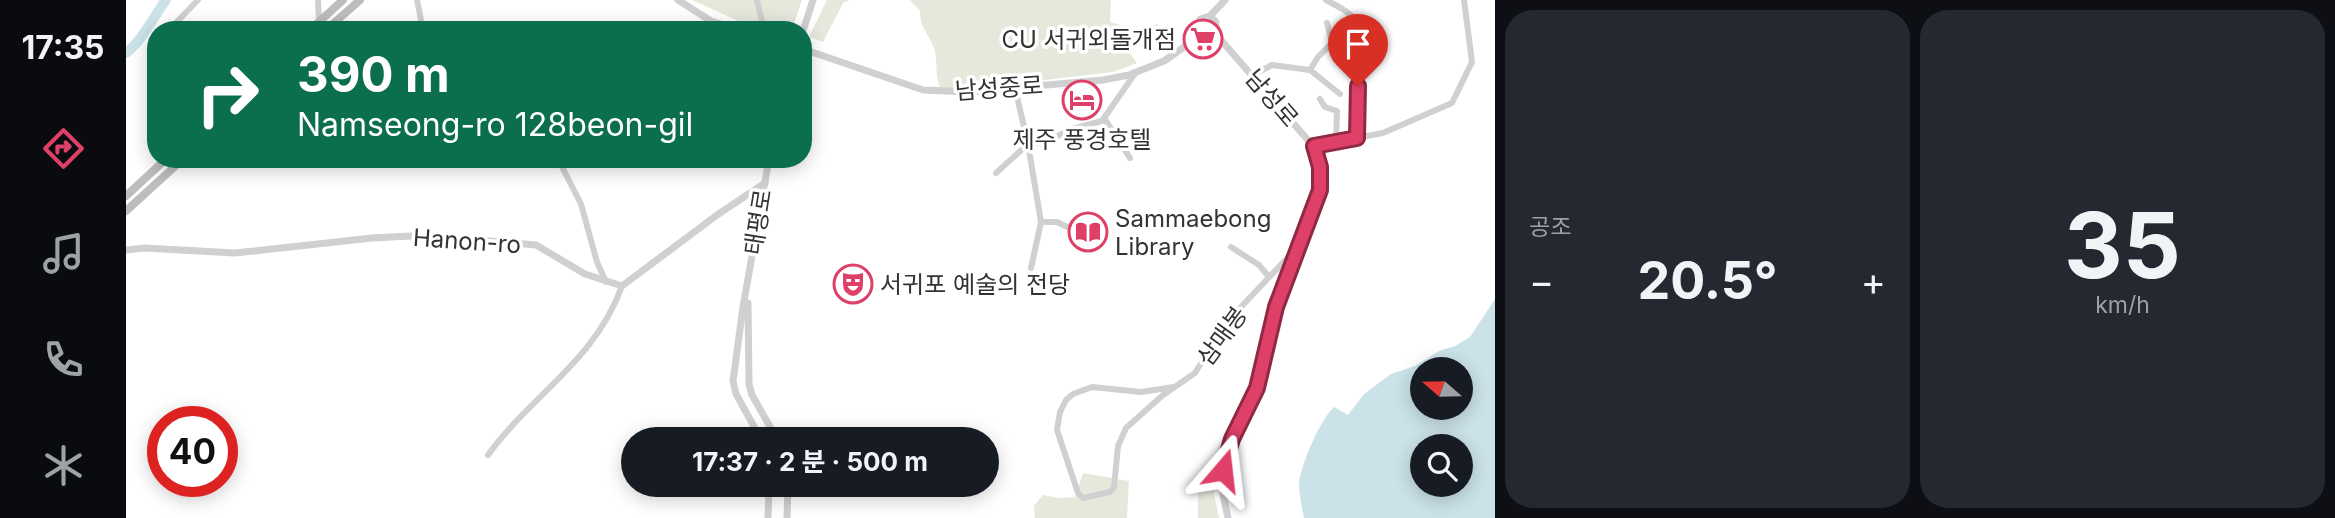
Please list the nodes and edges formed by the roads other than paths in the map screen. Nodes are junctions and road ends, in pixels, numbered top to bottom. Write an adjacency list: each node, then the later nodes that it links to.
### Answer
1 (198, 0): 13 (street)
2 (318, 0): 14 (street)
3 (343, 0): 14 (main road)
4 (360, 0): 15 (main road)
5 (417, 0): 16 (street)
6 (678, 0): 17 (street)
7 (757, 0): 18 (street)
8 (813, 0): 19 (street)
9 (1225, 0): 12 (street, 남성중로)
10 (1326, 0): 32 (street)
11 (1464, 0): 32 (street)
12 (1213, 18): 21 (street); 21 (street, 남성중로)
13 (178, 21)
14 (319, 21)
15 (337, 21)
16 (421, 21)
17 (714, 21)
18 (762, 21)
19 (806, 21)
20 (1327, 23): 23 (street)
21 (1207, 32): 26 (street, 남성중로); 27 (street, 남성로)
22 (1340, 35): 23 (street)
23 (1332, 42): 25 (street)
24 (812, 52): 28 (street, 남성중로)
25 (1310, 70): 27 (street); 29 (street)
26 (1136, 72): 28 (street, 남성중로); 31 (street)
27 (1252, 75): 35 (street, 남성로)
28 (1015, 88): 34 (street)
29 (1340, 93)
30 (1321, 99): 33 (street)
31 (1104, 118): 34 (street); 36 (street)
32 (1357, 138): 33 (street)
33 (1336, 142): 35 (street)
34 (1028, 144): 41 (street); 45 (street)
35 (1314, 146): 49 (street, 남성로)
36 (1130, 158)
37 (156, 168): 43 (main road)
38 (173, 168): 44 (main road)
39 (563, 168): 52 (street)
40 (768, 168): 42 (street, 태평로)
41 (996, 173)
42 (765, 183): 53 (street); 54 (street, 태평로)
43 (126, 196)
44 (126, 211)
45 (1041, 222): 46 (street); 50 (street)
46 (1087, 222)
47 (1231, 247): 51 (street)
48 (126, 250): 52 (street, Hanon-ro)
49 (1295, 254): 51 (street, 삼매봉); 63 (street, 남성로)
50 (1031, 268)
51 (1269, 277): 55 (street, 삼매봉)
52 (607, 284): 53 (street, Hanon-ro)
53 (622, 286): 58 (street)
54 (748, 286): 56 (street); 57 (street)
55 (1174, 387): 55 (street, 삼매봉)
56 (754, 427)
57 (770, 427)
58 (488, 455)
59 (769, 497): 61 (street)
60 (788, 497): 62 (street)
61 (768, 518)
62 (787, 518)
63 (1228, 518)

